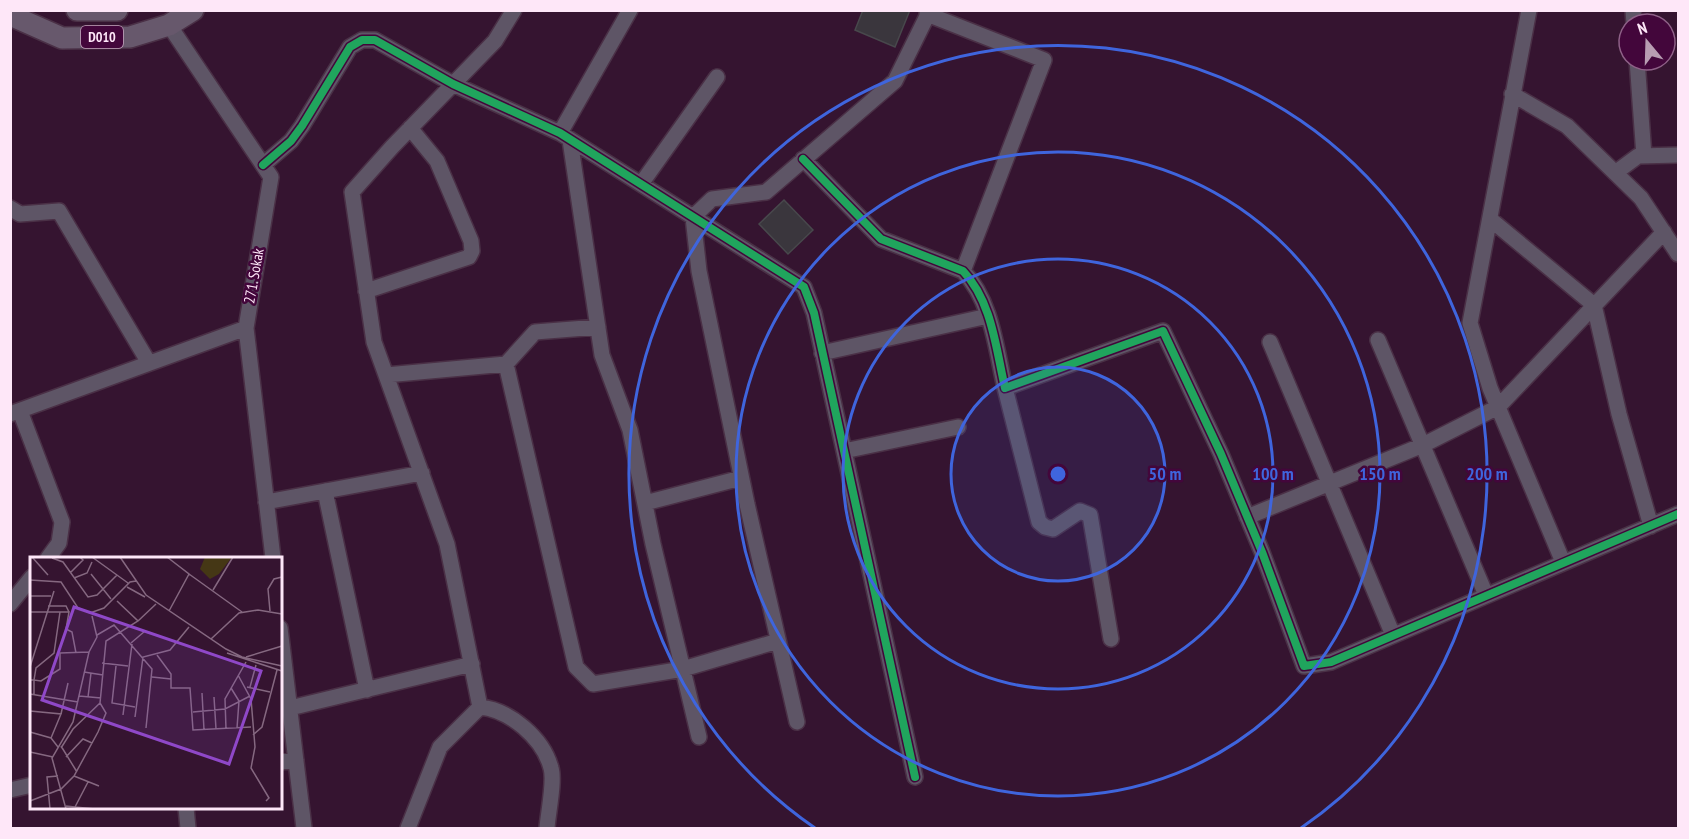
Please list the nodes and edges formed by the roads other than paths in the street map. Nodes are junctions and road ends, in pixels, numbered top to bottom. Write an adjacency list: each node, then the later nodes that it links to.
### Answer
1 (77, 10): 2 (highway, D010)
2 (117, 10)
3 (193, 10): 9 (highway, D010)
4 (513, 10): 12 (street)
5 (630, 10): 15 (street)
6 (1529, 10): 13 (street)
7 (929, 12): 18 (street); 27 (street)
8 (10, 15): 9 (highway, D010)
9 (169, 25): 19 (street, 271. Sokak)
10 (1637, 72): 17 (street)
11 (717, 77): 21 (street)
12 (453, 84): 14 (street); 15 (street); 19 (street)
13 (1512, 94): 20 (street); 24 (street)
14 (410, 128): 28 (street); 28 (street)
15 (565, 137): 21 (street); 31 (street)
16 (1678, 154): 17 (street)
17 (1644, 156): 20 (street)
18 (803, 159): 23 (street); 27 (street)
19 (263, 165): 32 (street, 271. Sokak)
20 (1615, 173): 25 (street)
21 (641, 184): 23 (street)
22 (11, 210): 36 (street)
23 (693, 218): 35 (street); 46 (street)
24 (1490, 219): 29 (street); 40 (street)
25 (1664, 232): 26 (street); 29 (street)
26 (1678, 254)
27 (963, 271): 30 (street)
28 (366, 291): 38 (street)
29 (1594, 305): 40 (street); 53 (street)
30 (988, 316): 35 (street); 39 (street)
31 (598, 327): 37 (street); 50 (street)
32 (246, 328): 36 (street); 49 (street, 271. Sokak)
33 (1378, 340): 43 (street)
34 (1270, 342): 47 (street)
35 (822, 353): 44 (street)
36 (149, 363): 41 (street)
37 (506, 364): 38 (street); 65 (street)
38 (386, 375): 45 (street)
39 (1005, 388): 52 (street); 61 (street)
40 (1498, 407): 43 (street); 56 (street)
41 (15, 412): 54 (street)
42 (958, 427): 44 (street)
43 (1423, 445): 47 (street); 58 (street)
44 (844, 451): 72 (street)
45 (422, 473): 48 (street); 64 (street)
46 (741, 478): 50 (street); 62 (street)
47 (1329, 484): 52 (street); 60 (street)
48 (325, 491): 49 (street); 66 (street)
49 (266, 502): 55 (street, 271. Sokak)
50 (645, 503): 65 (street)
51 (1678, 514): 53 (street)
52 (1247, 517): 60 (street)
53 (1651, 526): 56 (street)
54 (49, 557)
55 (273, 557)
56 (1563, 562): 58 (street)
57 (30, 580): 59 (street)
58 (1486, 595): 60 (street)
59 (10, 604)
60 (1393, 635)
61 (1111, 639)
62 (778, 641): 65 (street); 69 (street)
63 (282, 644): 68 (street)
64 (472, 664): 66 (street); 67 (street)
65 (683, 669): 70 (street)
66 (367, 690): 68 (street)
67 (480, 707): 78 (street); 79 (street)
68 (290, 708): 71 (street)
69 (797, 722)
70 (699, 737)
71 (288, 761): 77 (street)
72 (915, 777)
73 (30, 785): 74 (street)
74 (10, 790)
75 (186, 809): 76 (street)
76 (189, 828)
77 (304, 828)
78 (408, 828)
79 (547, 828)

